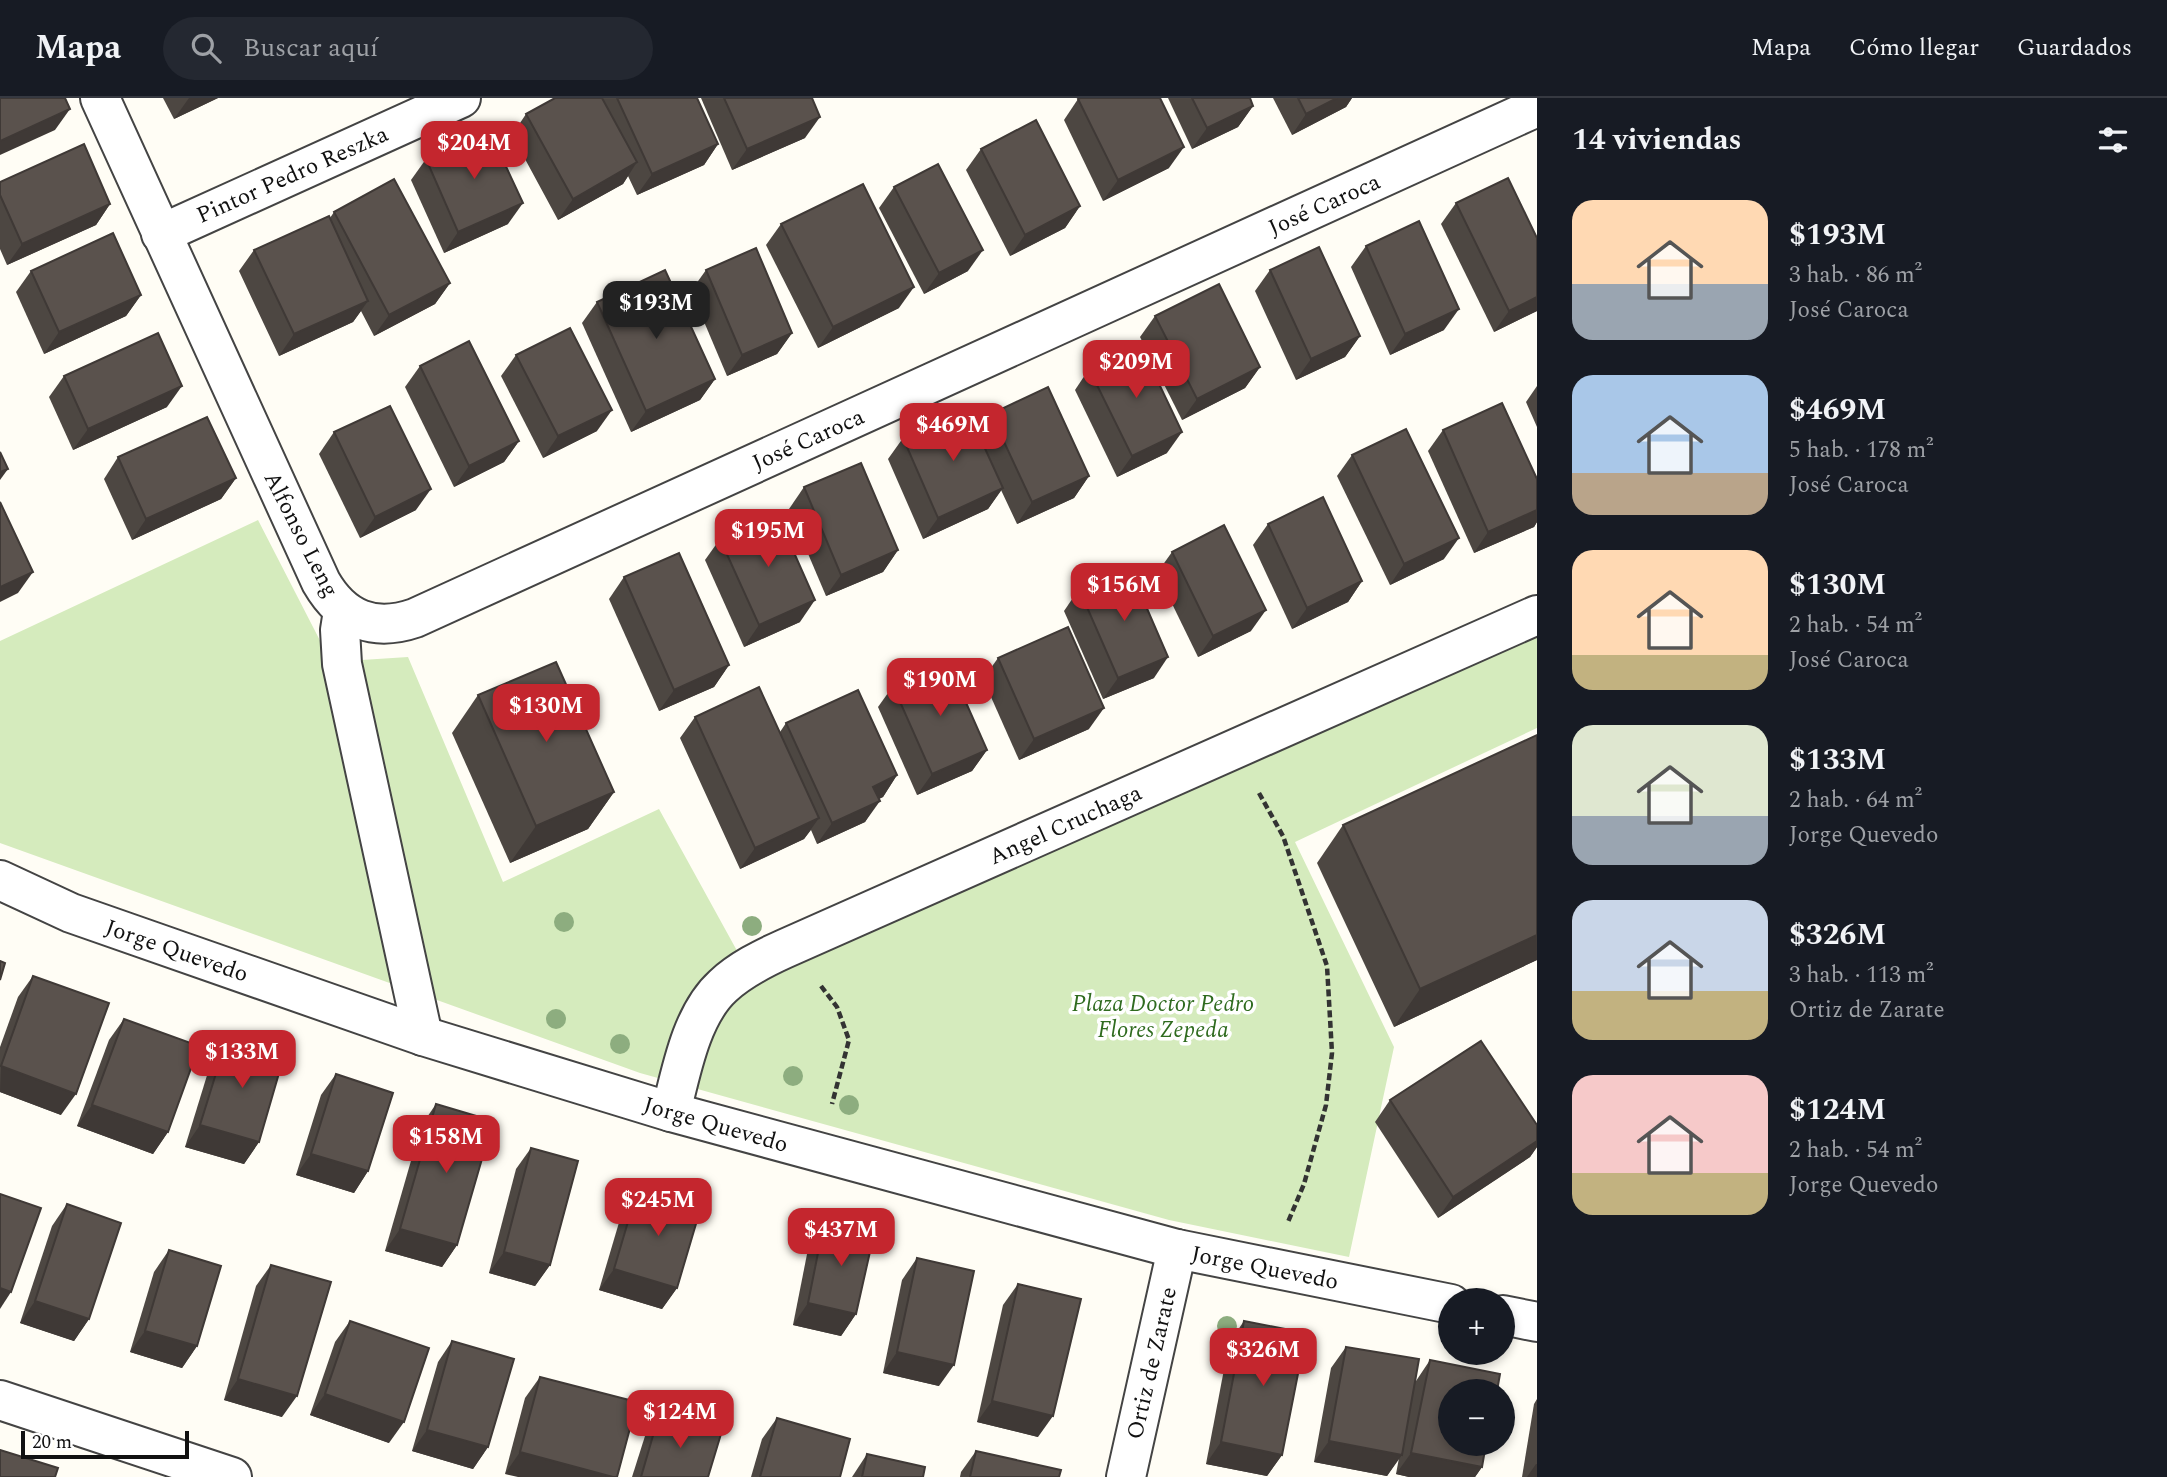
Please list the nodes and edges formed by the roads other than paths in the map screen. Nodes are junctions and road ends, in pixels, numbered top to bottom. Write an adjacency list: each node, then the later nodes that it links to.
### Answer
1 (100, 98): 4 (street, Alfonso Leng)
2 (461, 98): 4 (street, Pintor Pedro Reszka)
3 (1533, 109): 5 (street, José Caroca)
4 (161, 234): 5 (street, Alfonso Leng)
5 (343, 611): 8 (street, Alfonso Leng)
6 (1537, 615): 9 (street, Angel Cruchaga)
7 (0, 880): 8 (street, Jorge Quevedo)
8 (423, 1036): 9 (street, Jorge Quevedo)
9 (671, 1112): 10 (street, Jorge Quevedo)
10 (1177, 1249): 11 (street, Jorge Quevedo); 16 (street, Ortiz de Zarate)
11 (1438, 1301)
12 (1515, 1317): 13 (street)
13 (1537, 1322)
14 (0, 1400): 15 (street)
15 (232, 1477)
16 (1126, 1477)

